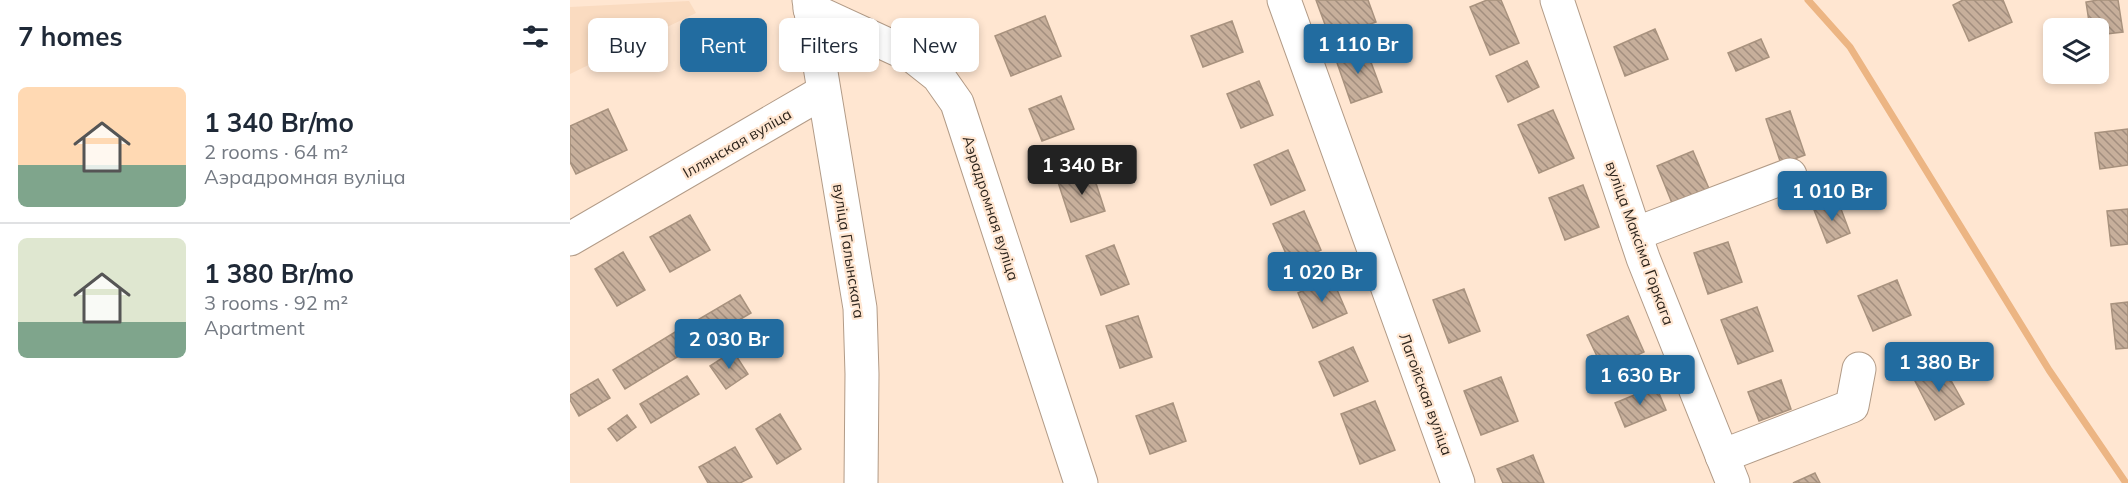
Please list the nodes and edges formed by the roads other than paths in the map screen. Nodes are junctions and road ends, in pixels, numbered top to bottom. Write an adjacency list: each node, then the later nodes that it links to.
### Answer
1 (1284, 0): 13 (street, Лагойская вуліца)
2 (1557, 0): 6 (street, вуліца Максіма Горкага)
3 (809, 5): 4 (street); 12 (street, Аэрадромная вуліца)
4 (823, 92): 7 (street, Іллянская вуліца); 10 (street, вуліца Галынскага)
5 (1790, 175): 6 (street)
6 (1635, 234): 9 (street, вуліца Максіма Горкага)
7 (570, 239)
8 (1859, 369): 9 (street)
9 (1727, 469)
10 (861, 475): 11 (street)
11 (833, 483)
12 (1081, 483)
13 (1458, 483)

